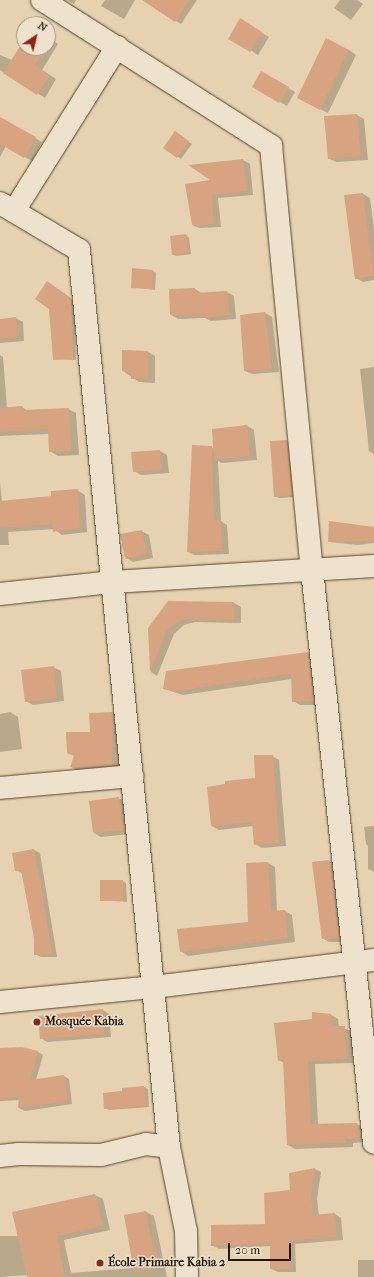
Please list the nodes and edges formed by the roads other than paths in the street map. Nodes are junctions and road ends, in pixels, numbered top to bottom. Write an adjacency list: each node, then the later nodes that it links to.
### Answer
1 (42, 0): 2 (street)
2 (117, 48): 3 (street); 5 (street)
3 (7, 207): 6 (street)
4 (374, 566): 5 (street)
5 (312, 570): 6 (street); 10 (street)
6 (113, 582): 7 (street); 8 (street)
7 (0, 594)
8 (132, 776): 9 (street); 11 (street)
9 (0, 788)
10 (364, 961): 11 (street); 13 (street)
11 (154, 987): 12 (street); 14 (street)
12 (0, 1002)
13 (374, 1143)
14 (169, 1147): 15 (street); 16 (street)
15 (0, 1156)
16 (187, 1277)

